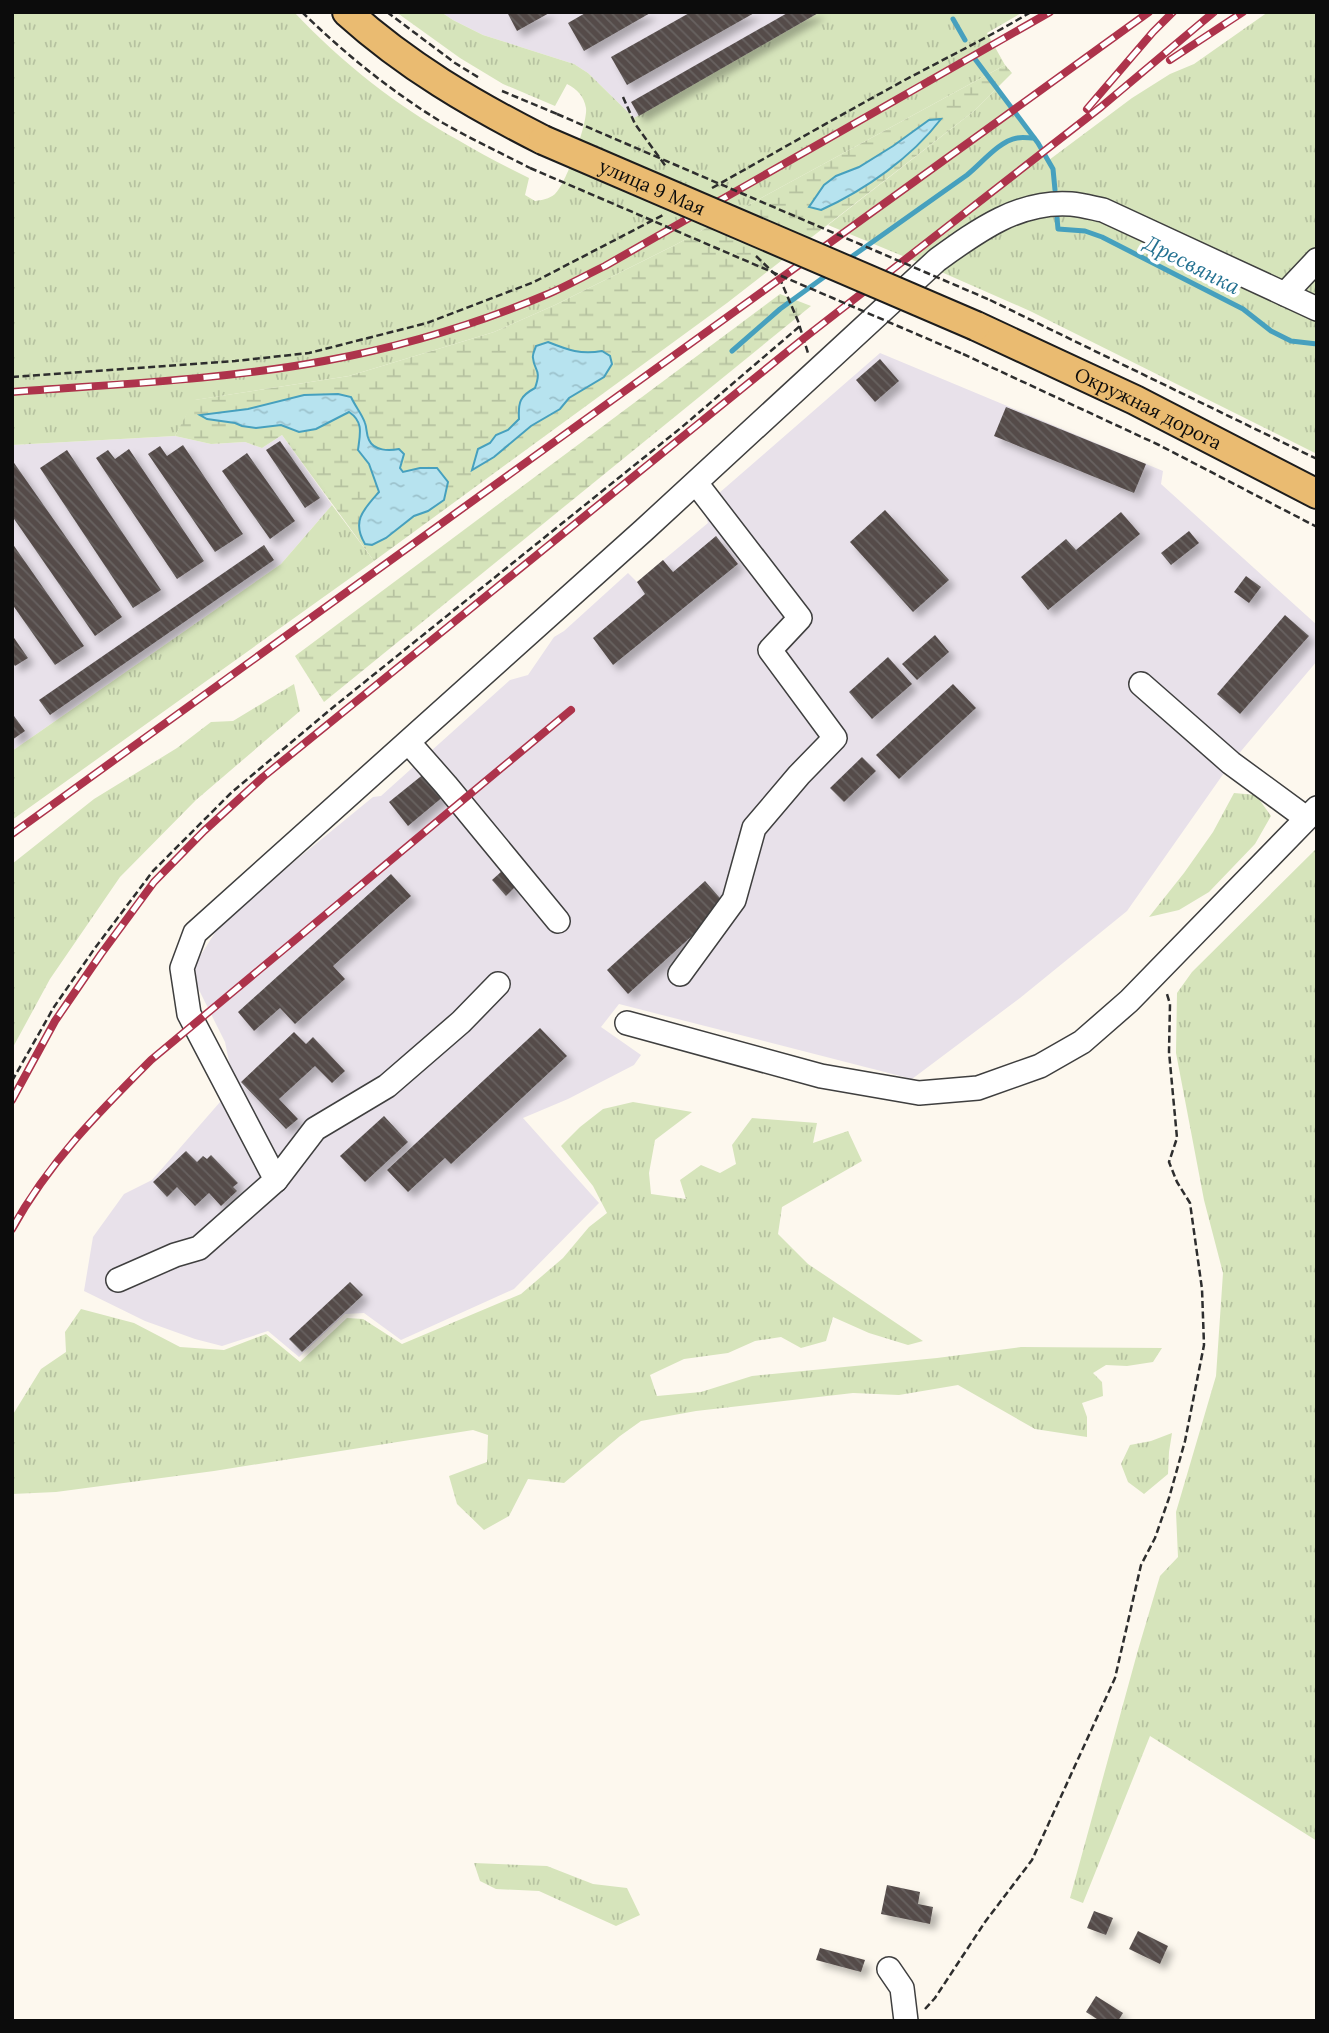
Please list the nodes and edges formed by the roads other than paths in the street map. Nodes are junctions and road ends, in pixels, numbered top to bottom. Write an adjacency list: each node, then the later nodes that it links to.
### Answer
1 (347, 12): 5 (main road, улица 9 Мая, bridge)
2 (1317, 260): 3 (lane)
3 (1285, 294): 4 (lane); 6 (lane)
4 (1317, 309)
5 (976, 326): 7 (main road, Окружная дорога)
6 (696, 483): 9 (lane); 12 (lane)
7 (1317, 494)
8 (1141, 684): 10 (lane)
9 (409, 743): 11 (lane); 15 (lane)
10 (1311, 813): 14 (lane)
11 (558, 921)
12 (680, 974)
13 (498, 984): 15 (lane)
14 (627, 1023)
15 (276, 1181): 16 (lane)
16 (118, 1280)
17 (889, 1969): 18 (lane)
18 (913, 2017)

